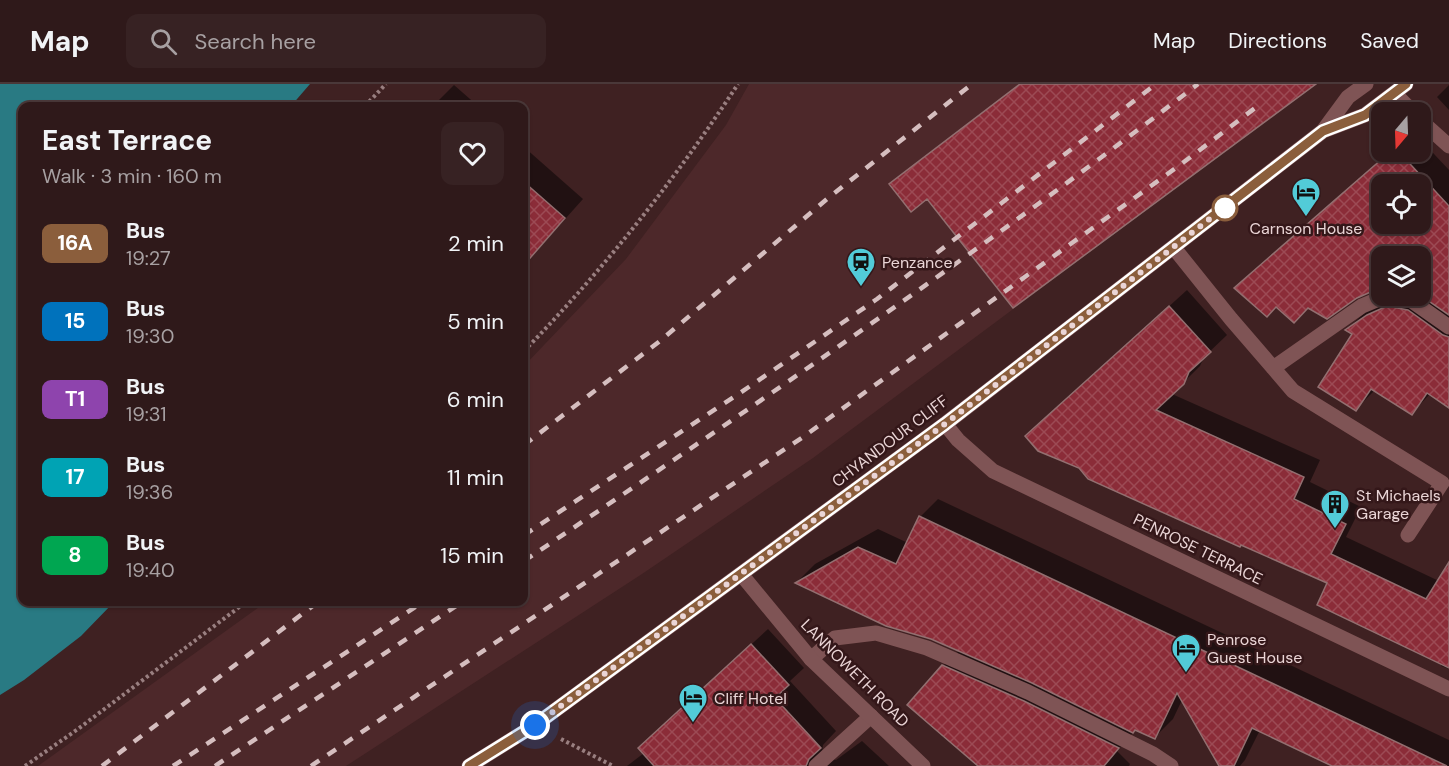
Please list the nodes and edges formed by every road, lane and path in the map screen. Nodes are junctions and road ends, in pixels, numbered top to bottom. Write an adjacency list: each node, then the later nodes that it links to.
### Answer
1 (386, 84): 5 (path)
2 (738, 84): 11 (path)
3 (1366, 84): 7 (street)
4 (1400, 89): 7 (street)
5 (369, 102)
6 (1431, 130): 8 (street)
7 (1323, 131): 9 (street, CHYANDOUR CLIFF)
8 (1449, 146)
9 (1174, 248): 12 (street); 13 (street, CHYANDOUR CLIFF)
10 (1449, 327): 12 (street)
11 (528, 347)
12 (1273, 368): 14 (street)
13 (945, 424): 15 (street, CHYANDOUR CLIFF); 18 (street, PENROSE TERRACE)
14 (1408, 536)
15 (741, 574): 17 (street, LANNOWETH ROAD); 20 (street, CHYANDOUR CLIFF)
16 (241, 606): 21 (path)
17 (811, 659): 19 (street, LANNOWETH ROAD); 26 (street)
18 (1449, 689)
19 (871, 716): 24 (street); 25 (street, LANNOWETH ROAD)
20 (535, 725): 22 (street, CHYANDOUR CLIFF); 23 (path)
21 (25, 766)
22 (469, 766)
23 (613, 766)
24 (816, 766)
25 (923, 766)
26 (1172, 766)

